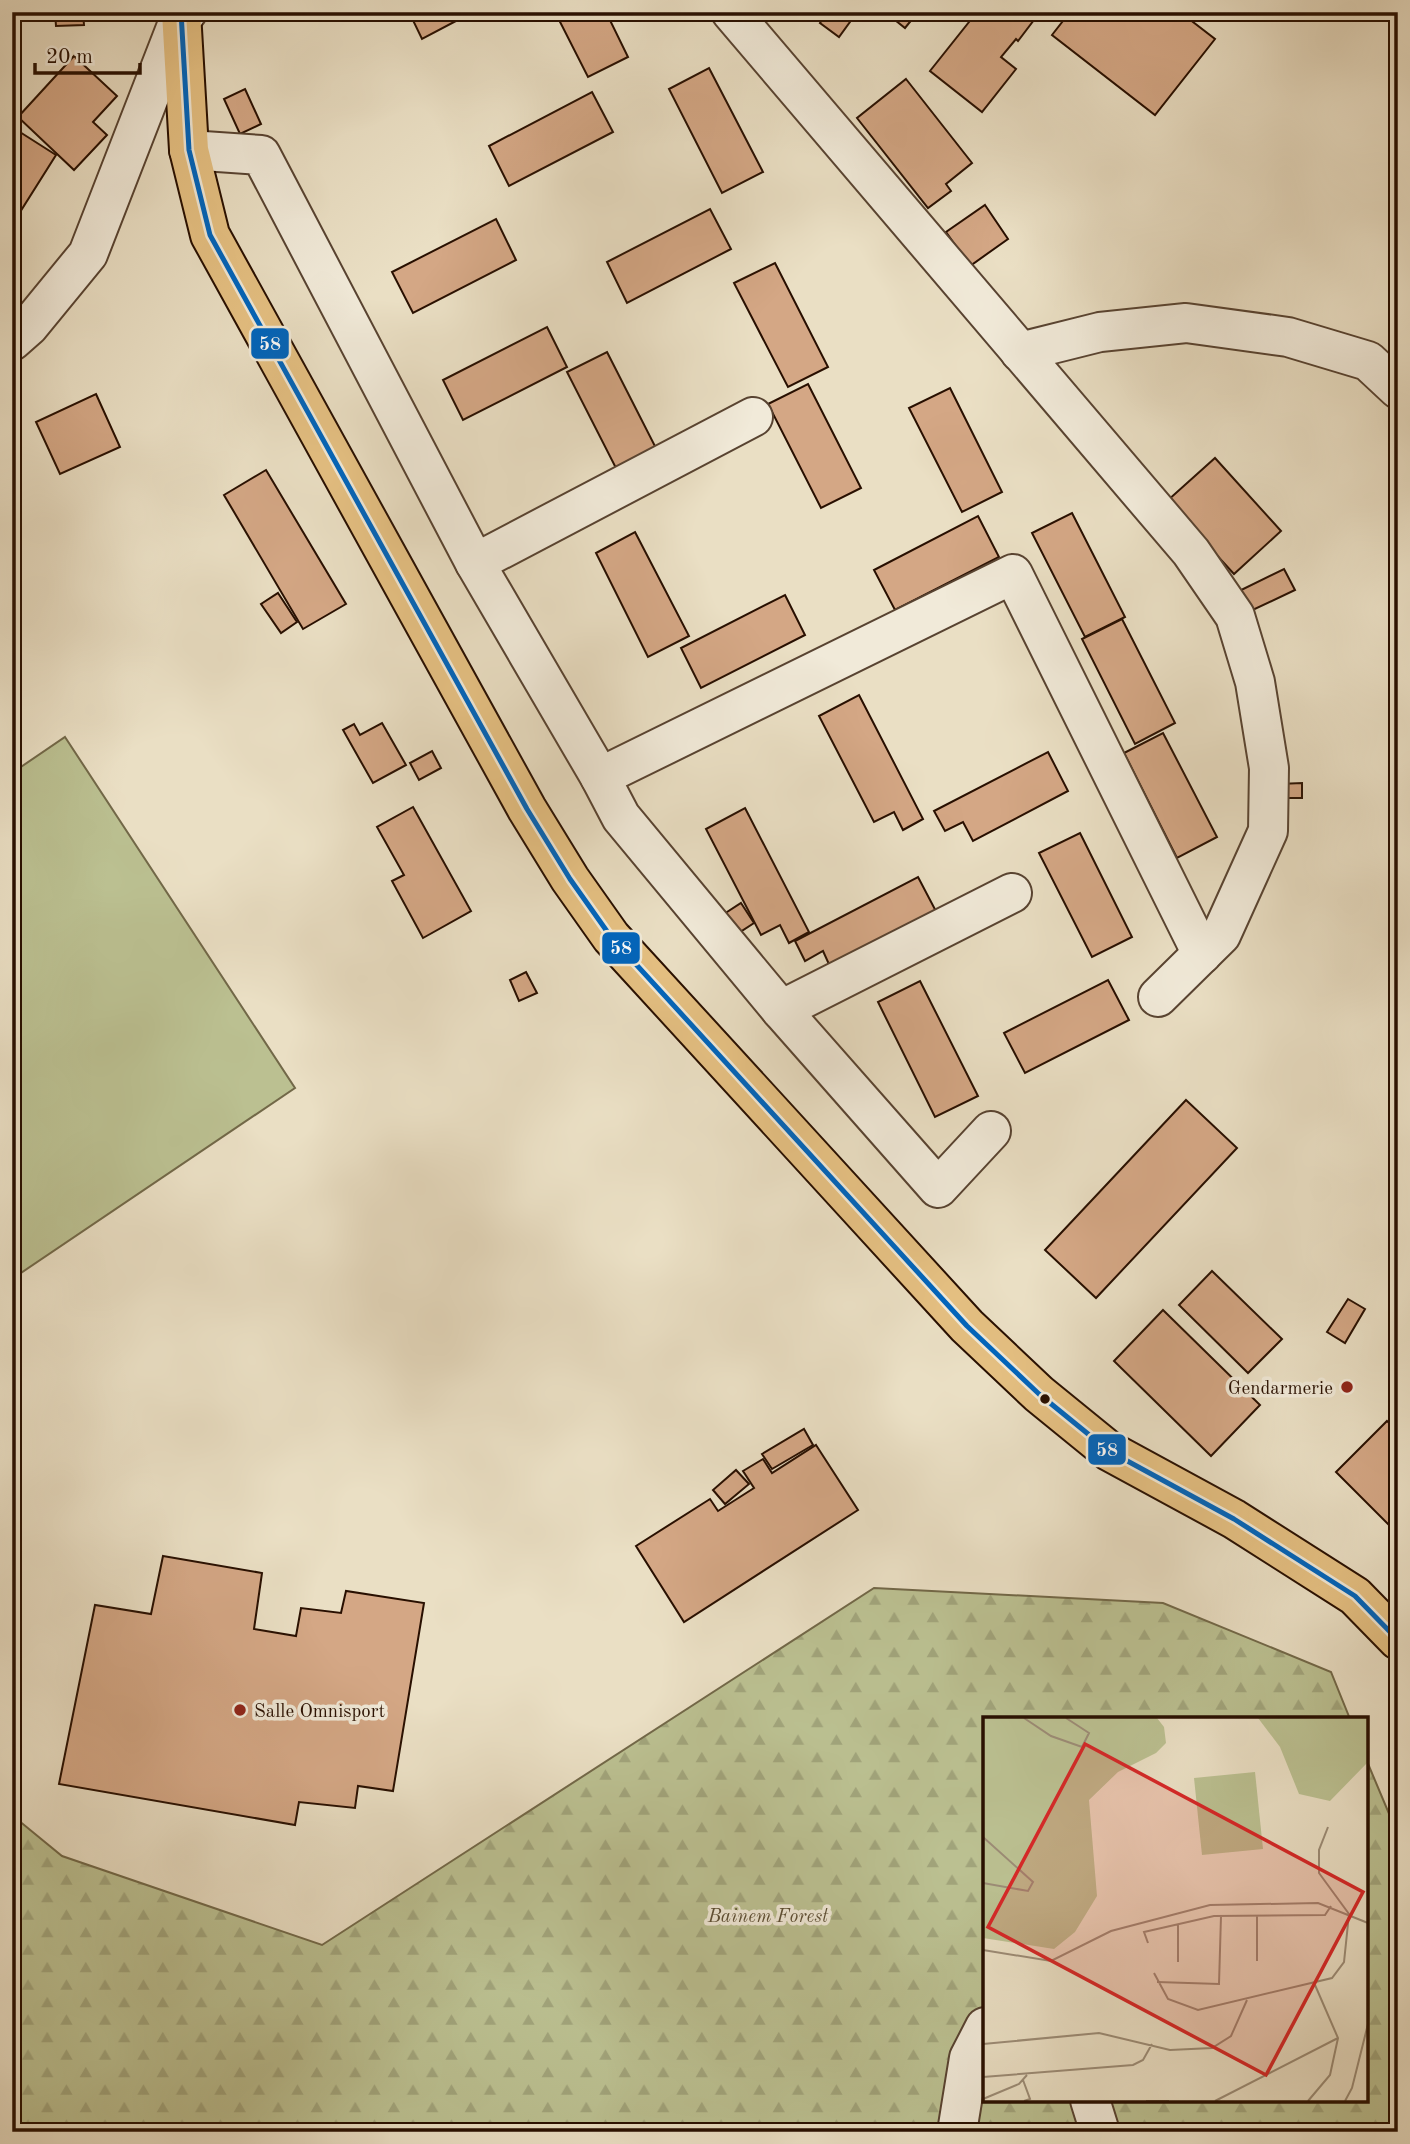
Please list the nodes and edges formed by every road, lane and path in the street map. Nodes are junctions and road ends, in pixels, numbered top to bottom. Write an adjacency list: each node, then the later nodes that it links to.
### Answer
1 (732, 12): 5 (street)
2 (183, 13): 3 (main road); 4 (street)
3 (189, 150): 8 (street); 15 (main road)
4 (12, 341)
5 (1020, 352): 6 (street); 11 (street)
6 (1398, 389)
7 (753, 417): 8 (street)
8 (475, 563): 9 (street)
9 (600, 777): 11 (street); 13 (street)
10 (1012, 893): 13 (street)
11 (1202, 954): 12 (street)
12 (1158, 997)
13 (781, 1010): 14 (street)
14 (991, 1131)
15 (1398, 1640)
16 (983, 2031): 18 (street)
17 (1091, 2102): 19 (street)
18 (957, 2132)
19 (1100, 2132)

